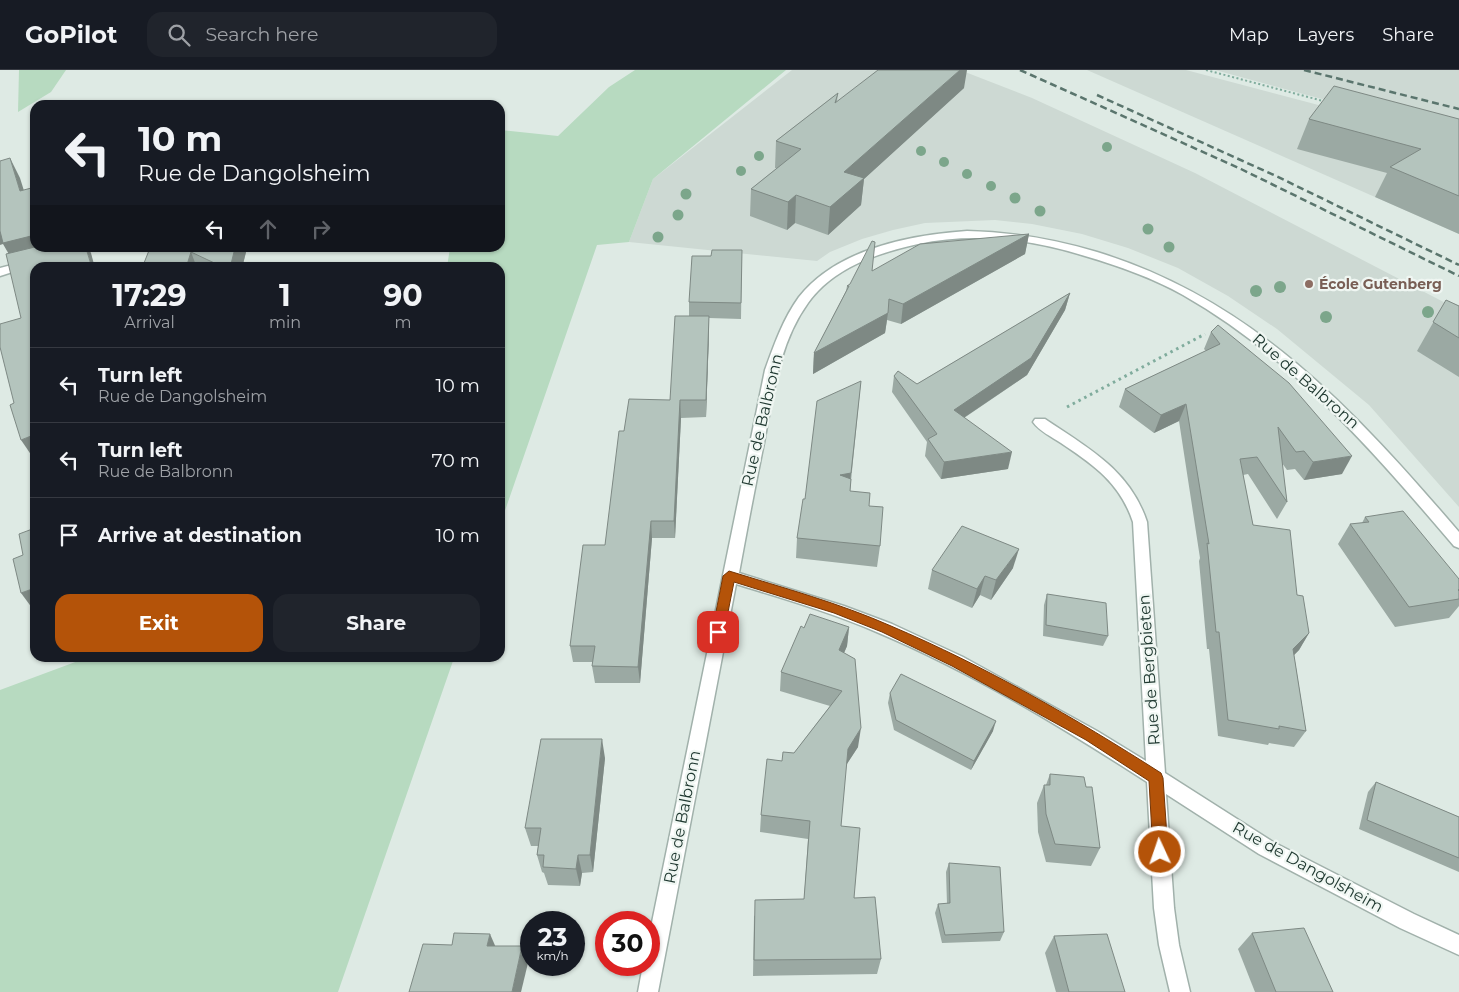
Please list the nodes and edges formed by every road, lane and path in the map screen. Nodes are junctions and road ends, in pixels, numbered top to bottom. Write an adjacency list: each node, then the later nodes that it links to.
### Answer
1 (1206, 70): 2 (path)
2 (1334, 104)
3 (30, 264): 4 (street)
4 (0, 272)
5 (1232, 319): 6 (path); 7 (street, Rue de Balbronn); 8 (street, Rue de Balbronn)
6 (1040, 422): 9 (street, Rue de Bergbieten)
7 (1459, 542)
8 (729, 576): 9 (street, Rue de Dangolsheim); 11 (street, Rue de Balbronn)
9 (1156, 778): 10 (street, Rue de Dangolsheim); 12 (street, Rue de Bergbieten)
10 (1459, 945)
11 (648, 992)
12 (1180, 992)

